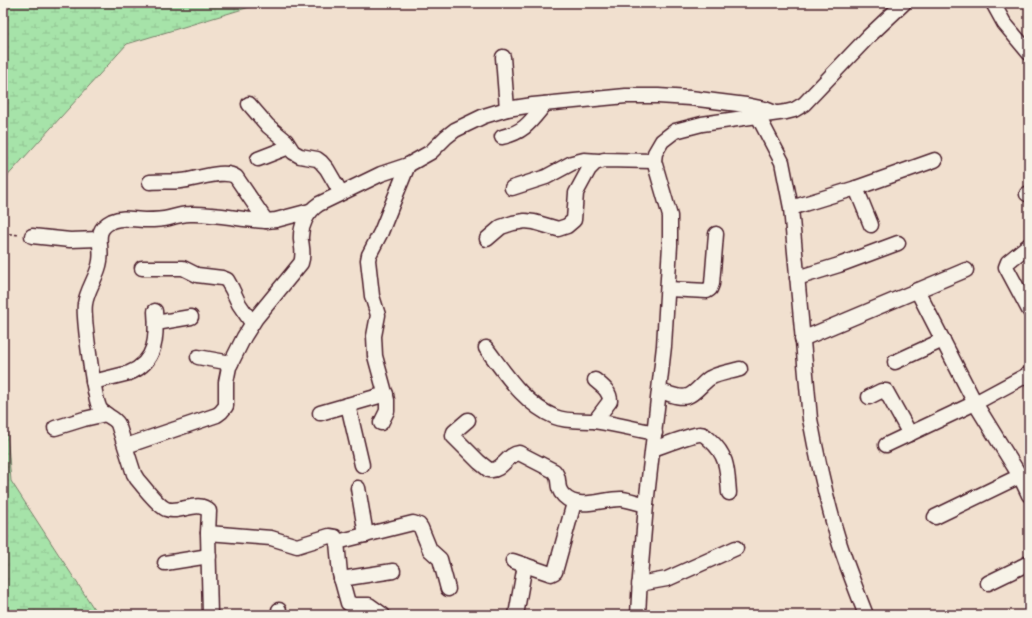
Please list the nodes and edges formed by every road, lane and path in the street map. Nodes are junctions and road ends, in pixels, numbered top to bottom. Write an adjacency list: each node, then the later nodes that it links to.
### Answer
1 (904, 3): 8 (street)
2 (993, 3): 3 (street)
3 (1027, 46)
4 (503, 57): 7 (street)
5 (249, 104): 11 (street)
6 (545, 104): 7 (street); 8 (street); 10 (street)
7 (507, 109): 16 (street)
8 (775, 113): 9 (street)
9 (758, 116): 15 (street); 21 (street)
10 (502, 137)
11 (289, 147): 12 (street); 20 (street)
12 (258, 159)
13 (935, 160): 19 (street)
14 (599, 161): 15 (street); 18 (street); 29 (street)
15 (654, 161): 35 (street)
16 (408, 165): 20 (street); 51 (street)
17 (150, 182): 23 (street)
18 (512, 188)
19 (856, 188): 21 (street); 24 (street)
20 (341, 193): 22 (street)
21 (791, 208): 34 (street)
22 (310, 211): 23 (street); 39 (street)
23 (266, 221): 28 (street)
24 (871, 226)
25 (3, 233): 27 (path)
26 (716, 234): 35 (street)
27 (32, 236): 28 (street)
28 (99, 239): 49 (street)
29 (487, 239)
30 (898, 243): 34 (street)
31 (1029, 245): 37 (street)
32 (142, 268): 39 (street)
33 (966, 270): 36 (street)
34 (797, 278): 40 (street)
35 (668, 289): 50 (street)
36 (917, 290): 40 (street); 41 (street)
37 (1029, 310)
38 (190, 317): 49 (street)
39 (252, 323): 45 (street)
40 (802, 339): 90 (street)
41 (943, 340): 44 (street); 53 (street)
42 (486, 348): 58 (street)
43 (198, 357): 45 (street)
44 (896, 362)
45 (231, 363): 64 (street)
46 (740, 370): 50 (street)
47 (1029, 374): 53 (street)
48 (595, 380): 58 (street)
49 (93, 382): 56 (street)
50 (660, 391): 61 (street)
51 (386, 394): 54 (street); 59 (street)
52 (869, 398): 62 (street)
53 (975, 403): 62 (street); 67 (street)
54 (348, 405): 55 (street); 66 (street)
55 (320, 413)
56 (106, 414): 60 (street); 64 (street)
57 (468, 420): 71 (street)
58 (595, 421): 61 (street)
59 (381, 423)
60 (55, 428)
61 (655, 433): 65 (street)
62 (910, 434): 63 (street)
63 (886, 445)
64 (126, 446): 74 (street)
65 (653, 449): 69 (street); 72 (street)
66 (362, 465)
67 (1020, 476): 70 (street); 73 (street)
68 (358, 488): 75 (street)
69 (729, 493)
70 (1029, 495)
71 (574, 502): 72 (street); 88 (street)
72 (646, 506): 84 (street)
73 (935, 517)
74 (208, 533): 76 (street); 78 (street)
75 (366, 535): 76 (street); 85 (street)
76 (337, 542): 82 (street)
77 (736, 548): 84 (street)
78 (209, 556): 79 (street); 86 (street)
79 (165, 563)
80 (1029, 563): 83 (street)
81 (393, 571): 82 (street)
82 (341, 579): 87 (street)
83 (988, 583)
84 (639, 584): 89 (street)
85 (448, 589)
86 (210, 615)
87 (383, 615)
88 (516, 615)
89 (638, 615)
90 (866, 615)

